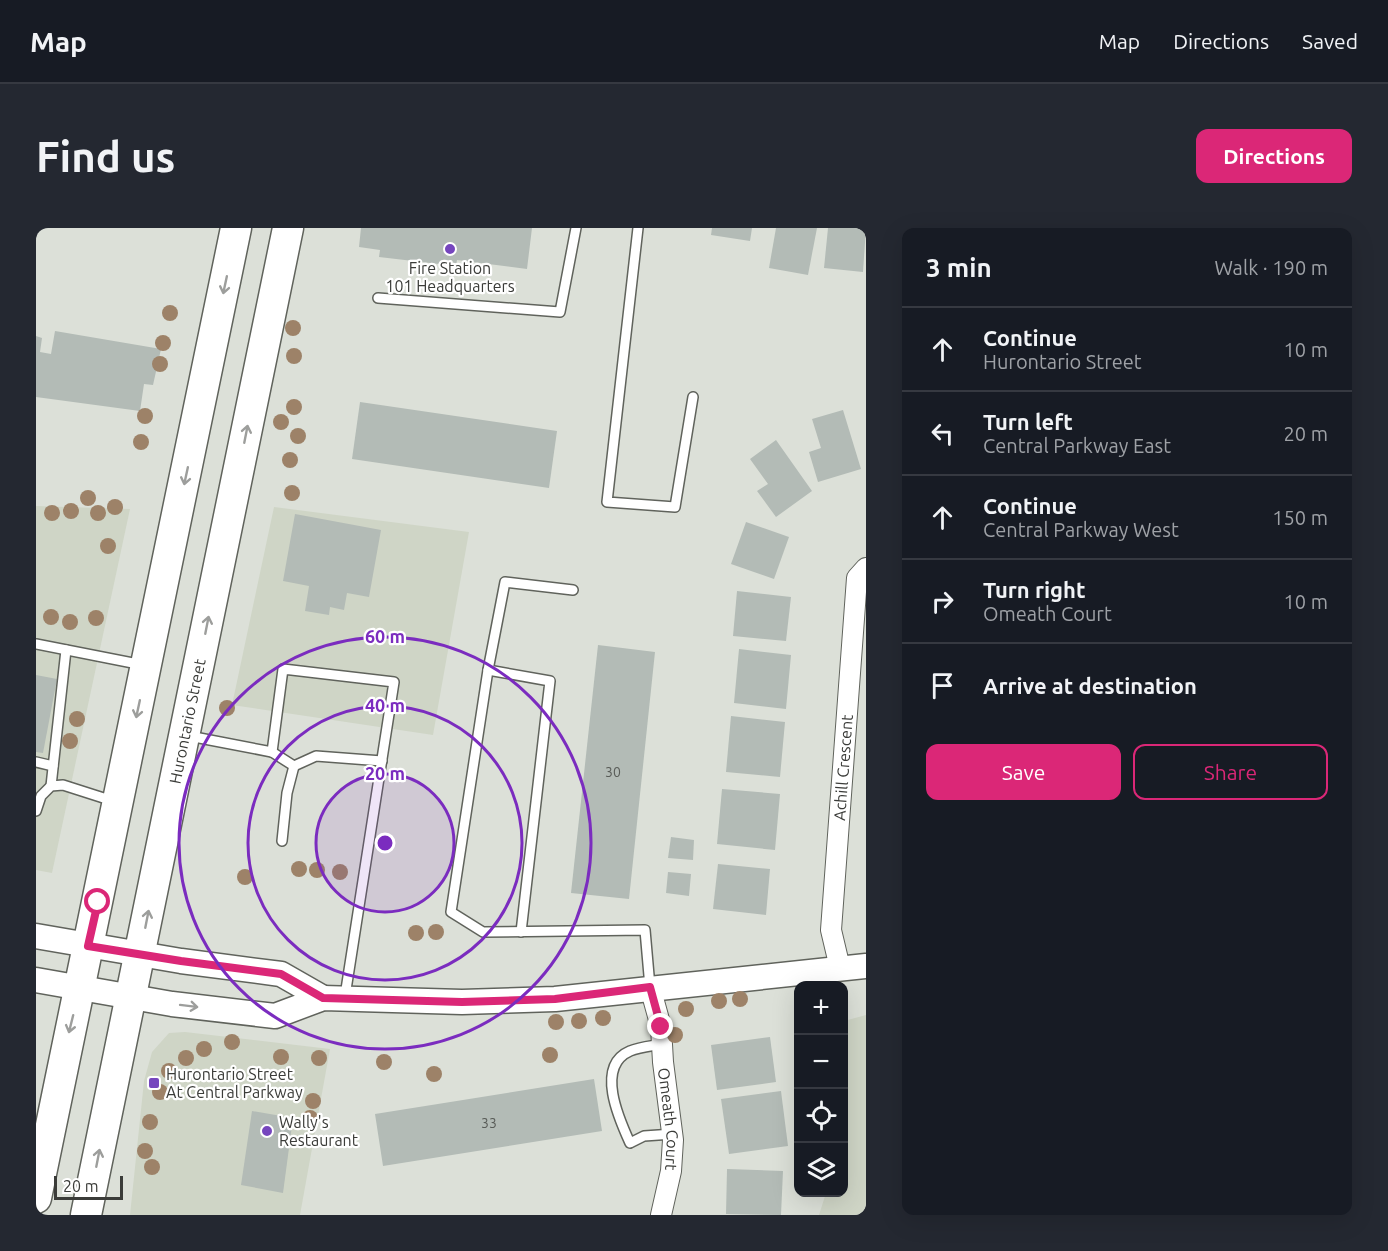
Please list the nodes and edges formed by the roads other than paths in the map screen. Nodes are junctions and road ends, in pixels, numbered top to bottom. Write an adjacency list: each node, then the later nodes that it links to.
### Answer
1 (236, 228): 11 (main road, one-way to 11)
2 (288, 228): 13 (main road, Hurontario Street, one-way to 2)
3 (576, 228): 5 (lane)
4 (638, 228): 6 (lane)
5 (378, 298)
6 (693, 397)
7 (866, 568): 28 (street, Achill Crescent)
8 (573, 590): 12 (lane)
9 (36, 644): 10 (lane)
10 (66, 650): 11 (lane); 17 (lane)
11 (147, 666): 20 (main road, one-way to 20)
12 (488, 670): 23 (lane); 23 (lane)
13 (184, 735): 14 (lane); 26 (main road, Hurontario Street, one-way to 13)
14 (272, 752): 15 (lane); 18 (lane)
15 (382, 761): 18 (lane); 33 (lane)
16 (36, 762): 17 (lane)
17 (53, 766): 19 (lane)
18 (294, 766): 22 (lane)
19 (51, 786): 20 (lane); 21 (lane)
20 (119, 803): 25 (main road)
21 (36, 811)
22 (282, 841)
23 (521, 932): 30 (lane)
24 (36, 936): 25 (street)
25 (88, 946): 26 (street); 31 (main road)
26 (140, 955): 32 (main road, Hurontario Street); 33 (street)
27 (866, 966): 28 (street)
28 (840, 968): 30 (street)
29 (36, 980): 31 (street)
30 (650, 987): 33 (street); 34 (street, Omeath Court)
31 (80, 988): 32 (street); 36 (main road, one-way to 36)
32 (132, 997): 33 (street, one-way to 33); 37 (main road, Hurontario Street, one-way to 32)
33 (334, 998)
34 (662, 1044): 35 (street, Omeath Court); 35 (lane)
35 (673, 1134): 38 (street, Omeath Court)
36 (36, 1198)
37 (86, 1215)
38 (661, 1215)

